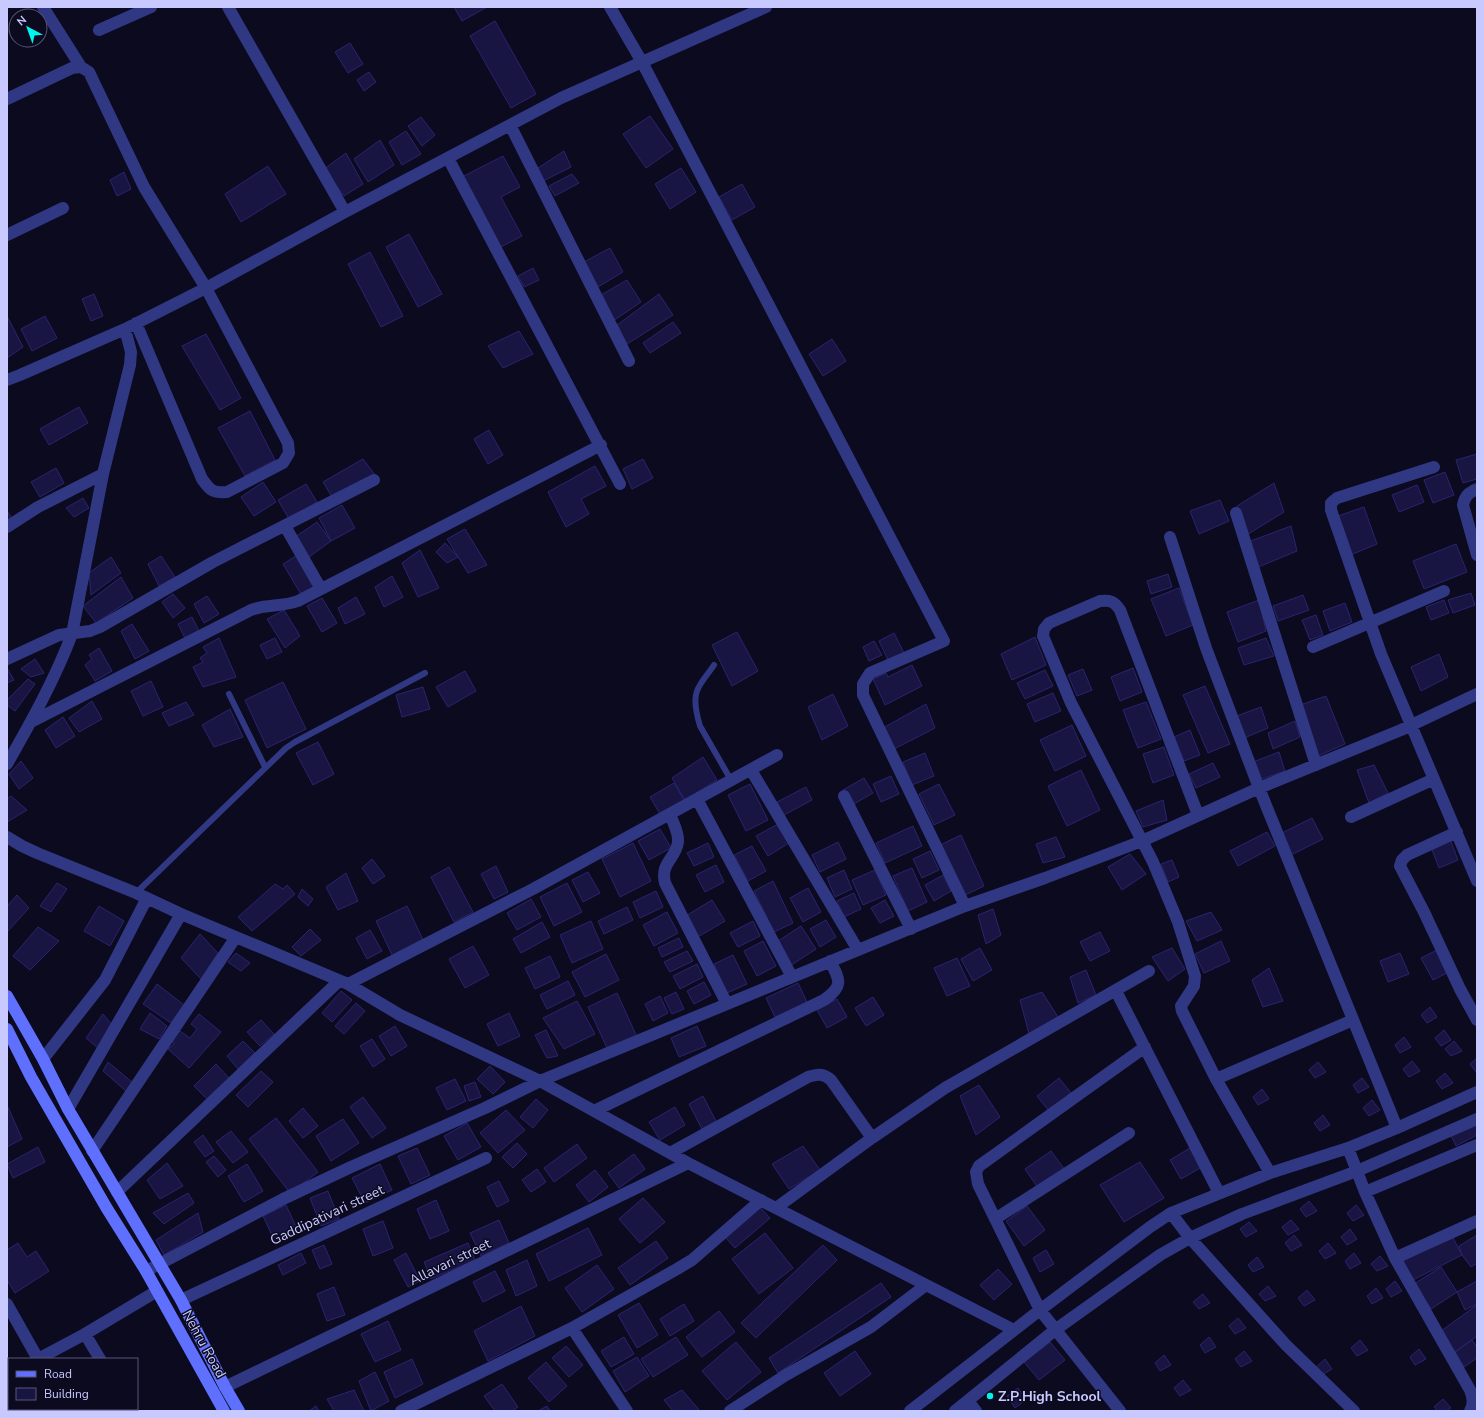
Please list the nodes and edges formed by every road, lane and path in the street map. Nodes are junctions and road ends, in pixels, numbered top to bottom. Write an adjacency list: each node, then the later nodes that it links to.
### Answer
1 (43, 7): 10 (street)
2 (150, 7): 7 (street)
3 (228, 7): 15 (street)
4 (610, 7): 9 (street)
5 (766, 7): 6 (street)
6 (750, 10): 9 (street)
7 (132, 11): 8 (street)
8 (99, 30)
9 (642, 62): 12 (street); 63 (street)
10 (81, 67): 11 (street); 17 (street)
11 (7, 99)
12 (510, 125): 13 (street); 20 (street)
13 (448, 158): 15 (street); 22 (street)
14 (63, 208): 16 (street)
15 (345, 212): 17 (street)
16 (7, 235)
17 (206, 288): 18 (street); 18 (street)
18 (136, 323): 19 (street)
19 (125, 329): 21 (street); 24 (street)
20 (629, 361)
21 (7, 380)
22 (601, 445): 26 (street); 33 (street)
23 (1434, 467): 35 (street)
24 (103, 474): 30 (street); 36 (street)
25 (374, 480): 29 (street)
26 (620, 484)
27 (1477, 489): 32 (street)
28 (1236, 513): 47 (street)
29 (285, 526): 33 (street); 36 (street)
30 (7, 527)
31 (1170, 537): 52 (street)
32 (1477, 555)
33 (321, 589): 43 (street)
34 (1444, 591): 35 (street)
35 (1370, 623): 37 (street); 44 (street)
36 (72, 634): 38 (street); 43 (street)
37 (1313, 646)
38 (7, 659)
39 (714, 665): 51 (lane)
40 (425, 673): 48 (lane)
41 (229, 694): 48 (lane)
42 (1477, 694): 44 (street)
43 (31, 722): 46 (street)
44 (1411, 725): 47 (street); 50 (street)
45 (777, 755): 49 (street)
46 (7, 764)
47 (1316, 765): 52 (street)
48 (265, 767): 62 (lane)
49 (751, 770): 51 (street); 67 (street)
50 (1434, 778): 57 (street); 58 (street)
51 (731, 780): 54 (street)
52 (1259, 788): 56 (street); 75 (street)
53 (844, 796): 65 (street)
54 (697, 799): 55 (street); 70 (street)
55 (670, 814): 71 (street); 74 (street)
56 (1198, 815): 60 (street); 60 (street)
57 (1350, 817)
58 (1457, 832): 61 (street); 76 (street)
59 (7, 837): 62 (street)
60 (1142, 841): 63 (street); 80 (street)
61 (1477, 881)
62 (141, 895): 64 (street); 79 (street)
63 (965, 906): 65 (street)
64 (182, 914): 66 (street); 83 (street)
65 (911, 929): 67 (street)
66 (236, 937): 71 (street); 90 (street)
67 (858, 950): 68 (street)
68 (830, 961): 70 (street); 84 (street)
69 (1149, 971): 72 (street)
70 (792, 977): 74 (street)
71 (343, 983): 81 (street); 97 (street)
72 (1116, 991): 78 (street); 88 (street)
73 (7, 996): 79 (main road)
74 (727, 1004): 81 (street)
75 (1353, 1020): 80 (street); 86 (street)
76 (1477, 1020)
77 (7, 1029): 108 (main road, Nehru Road)
78 (1144, 1047): 99 (street); 103 (street)
79 (43, 1059): 83 (main road)
80 (1216, 1079): 96 (street)
81 (540, 1081): 84 (street); 107 (street)
82 (1477, 1092): 86 (street)
83 (68, 1109): 90 (main road)
84 (594, 1111): 92 (street)
85 (1477, 1119): 95 (street)
86 (1396, 1128): 91 (street)
87 (1129, 1133): 103 (street)
88 (872, 1138): 92 (street); 101 (street)
89 (1477, 1145): 98 (street)
90 (92, 1151): 97 (main road)
91 (1349, 1151): 95 (street); 96 (street)
92 (670, 1153): 94 (street)
93 (486, 1158): 111 (street, Gaddipativari street)
94 (688, 1163): 100 (street); 121 (street, Allavari street)
95 (1356, 1169): 98 (street); 105 (street)
96 (1270, 1173): 99 (street)
97 (117, 1192): 107 (main road)
98 (1365, 1192): 106 (street)
99 (1219, 1193): 102 (street)
100 (761, 1200): 101 (street); 114 (street)
101 (776, 1208): 109 (street)
102 (1174, 1217): 105 (street); 113 (street)
103 (995, 1219): 113 (street)
104 (1477, 1221): 106 (street)
105 (1188, 1236): 115 (street); 132 (street)
106 (1395, 1258): 133 (street)
107 (159, 1264): 108 (street); 111 (main road)
108 (146, 1271): 110 (main road, Nehru Road)
109 (926, 1285): 116 (street); 127 (street)
110 (157, 1291): 117 (street); 123 (main road, Nehru Road)
111 (180, 1300): 121 (main road)
112 (7, 1304): 118 (street)
113 (1042, 1313): 115 (street); 116 (street)
114 (572, 1328): 125 (street); 126 (street)
115 (1054, 1328): 122 (street); 131 (street)
116 (1014, 1330): 128 (street)
117 (85, 1334): 119 (street); 120 (street)
118 (37, 1358)
119 (40, 1358)
120 (99, 1358)
121 (225, 1387): 124 (main road)
122 (968, 1401): 129 (street); 130 (street)
123 (224, 1411)
124 (239, 1411)
125 (401, 1411)
126 (627, 1411)
127 (730, 1411)
128 (910, 1411)
129 (955, 1411)
130 (976, 1411)
131 (1120, 1411)
132 (1354, 1411)
133 (1470, 1411)

